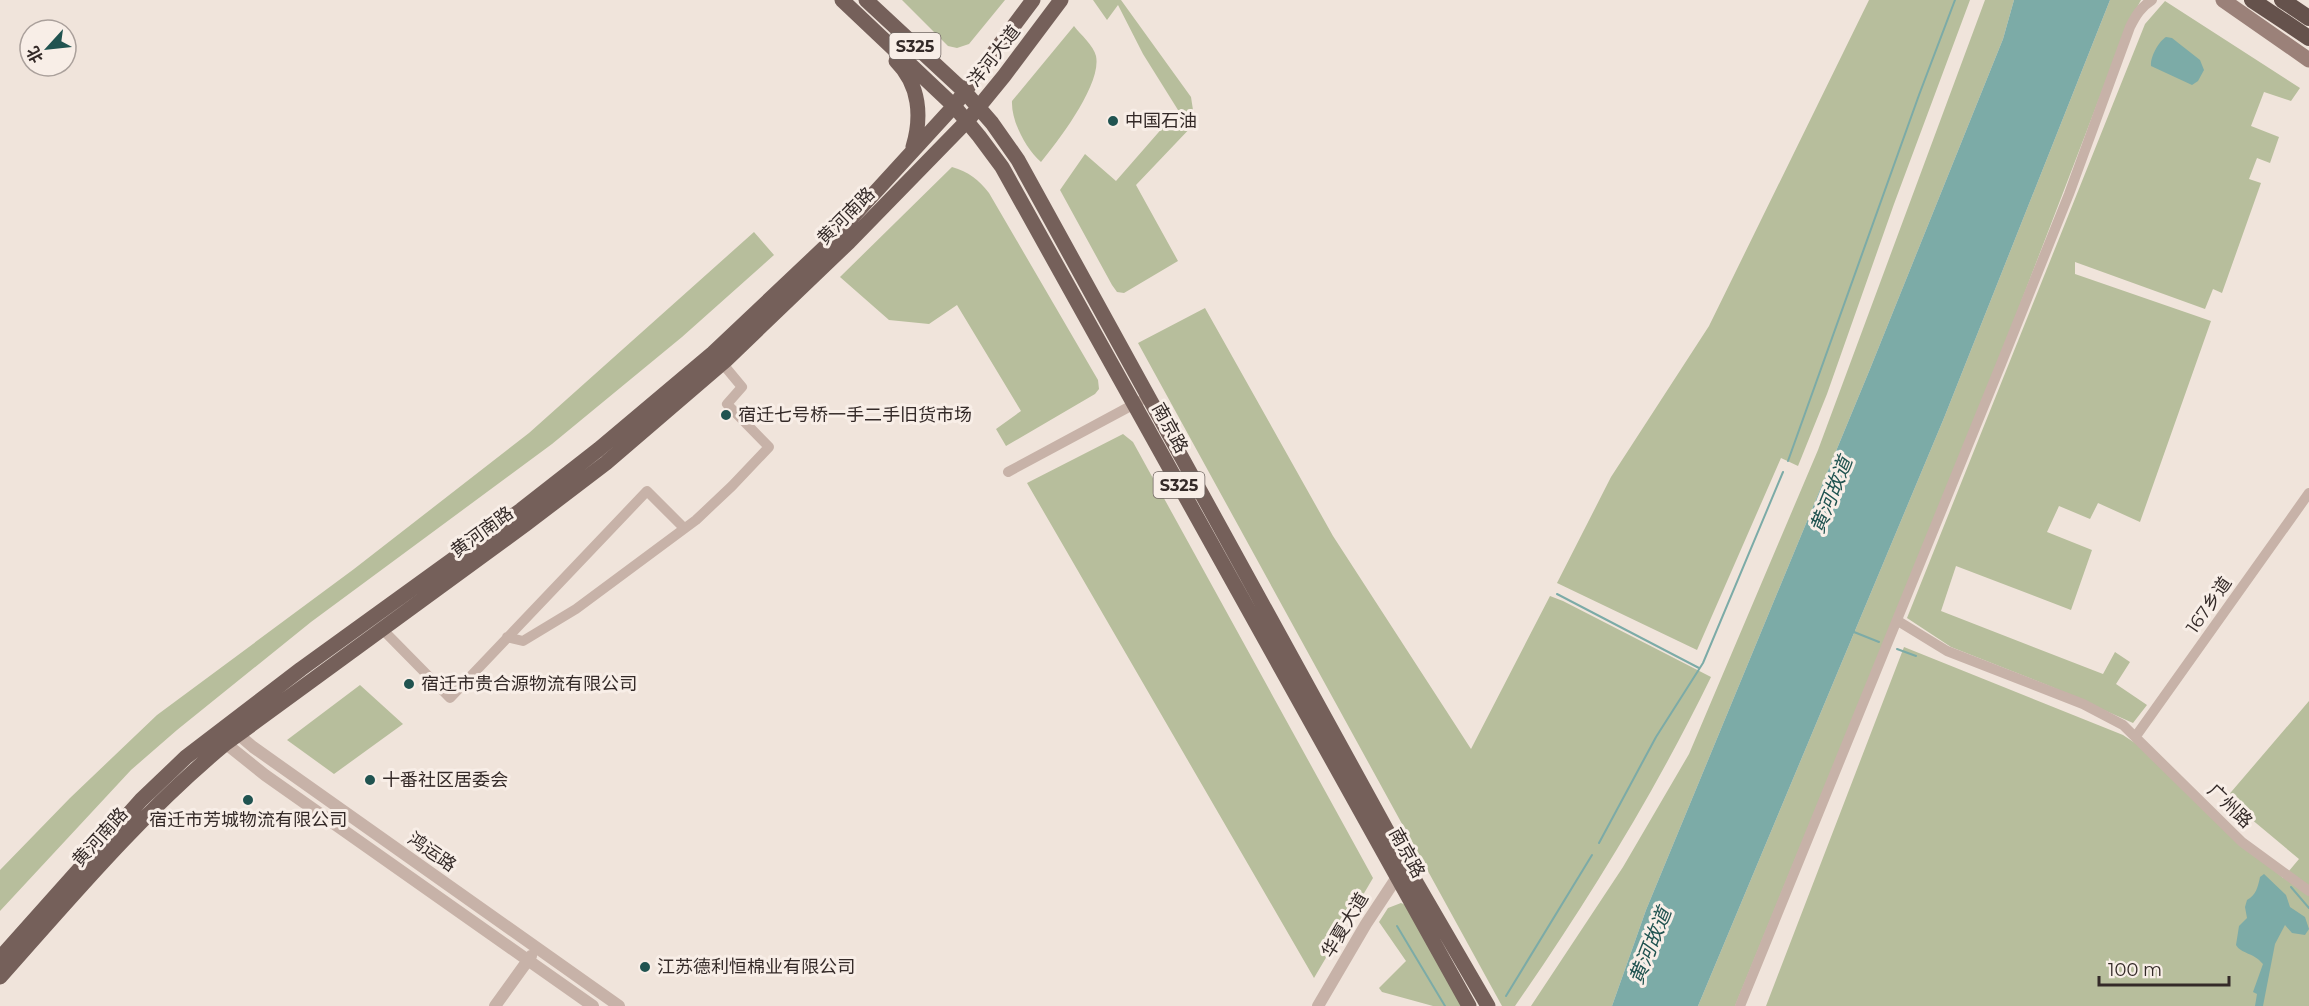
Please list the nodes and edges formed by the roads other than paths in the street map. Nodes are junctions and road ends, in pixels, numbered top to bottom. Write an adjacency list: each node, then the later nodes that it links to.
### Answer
1 (835, 0): 17 (main road)
2 (842, 0): 14 (main road, 南京路 / S325)
3 (866, 0): 13 (main road, 南京路 / S325)
4 (1034, 0): 13 (main road, 洋河大道)
5 (1061, 0): 15 (main road, 洋河大道)
6 (2152, 0): 24 (street)
7 (2223, 0): 12 (main road)
8 (2252, 0): 11 (highway)
9 (2282, 0): 10 (highway)
10 (2309, 18)
11 (2309, 38)
12 (2309, 60)
13 (964, 92): 14 (main road, 黄河南路); 15 (main road, 南京路 / S325)
14 (954, 106): 16 (main road, 南京路 / S325); 17 (main road, 黄河南路)
15 (978, 108): 16 (main road, 黄河南路); 19 (main road, 南京路 / S325)
16 (968, 120): 18 (main road, 黄河南路); 20 (main road, 南京路 / S325)
17 (912, 152): 27 (main road, 黄河南路)
18 (722, 363): 23 (street); 25 (main road, 黄河南路)
19 (1148, 396): 20 (street); 30 (main road, 南京路 / S325)
20 (1134, 404): 21 (street); 30 (main road, 南京路 / S325)
21 (1008, 472)
22 (2309, 493): 28 (street, 167乡道)
23 (684, 528): 26 (street); 26 (street)
24 (1898, 621): 28 (street, 广州路); 42 (street)
25 (382, 630): 26 (street); 27 (main road, 黄河南路)
26 (507, 637)
27 (233, 730): 29 (main road, 黄河南路); 32 (street, 鸿运路)
28 (2136, 736): 31 (street, 广州路)
29 (220, 739): 33 (main road, 黄河南路); 34 (street, 鸿运路); 35 (main road, 黄河南路)
30 (1402, 870): 39 (street, 华夏大道); 40 (main road, 南京路 / S325); 41 (main road, 南京路 / S325)
31 (2309, 891)
32 (536, 948): 34 (street); 38 (street, 鸿运路)
33 (0, 958)
34 (528, 960): 36 (street); 37 (street, 鸿运路)
35 (0, 977)
36 (495, 1006)
37 (593, 1006)
38 (619, 1006)
39 (1318, 1006)
40 (1469, 1006)
41 (1488, 1006)
42 (1740, 1006)

